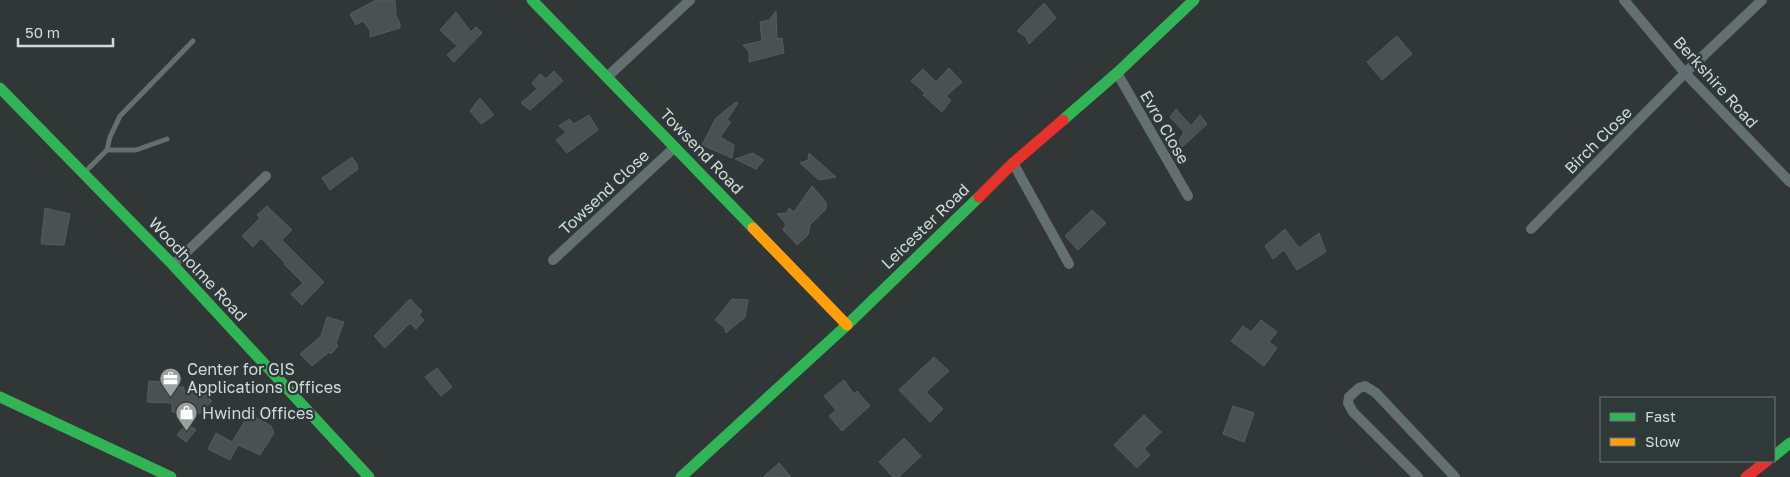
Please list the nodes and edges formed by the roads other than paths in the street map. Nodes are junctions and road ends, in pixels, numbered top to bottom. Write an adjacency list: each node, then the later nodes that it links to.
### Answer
1 (532, 0): 9 (main road, Towsend Road)
2 (690, 0): 9 (street)
3 (1194, 0): 7 (main road, Leicester Road)
4 (1624, 0): 8 (street, Berkshire Road)
5 (1762, 0): 8 (street, Birch Close)
6 (194, 41): 13 (lane)
7 (1117, 73): 14 (main road, Leicester Road); 18 (street, Evro Close)
8 (1685, 73): 17 (street, Berkshire Road); 19 (street, Birch Close)
9 (607, 78): 12 (main road, Towsend Road)
10 (0, 88): 15 (main road, Woodholme Road)
11 (167, 139): 13 (lane)
12 (675, 147): 20 (street, Towsend Close); 23 (main road, Towsend Road)
13 (107, 150): 15 (lane)
14 (1013, 163): 22 (street); 23 (main road, Leicester Road)
15 (84, 174): 21 (main road, Woodholme Road)
16 (266, 176): 21 (street)
17 (1790, 182)
18 (1188, 196)
19 (1531, 229)
20 (553, 260)
21 (173, 264): 29 (main road, Woodholme Road)
22 (1069, 264)
23 (847, 325): 30 (main road, Leicester Road)
24 (0, 397): 28 (main road)
25 (1790, 443): 26 (main road)
26 (1775, 455)
27 (1766, 462): 33 (main road)
28 (164, 476)
29 (369, 477)
30 (681, 477)
31 (1418, 477): 32 (street)
32 (1455, 477)
33 (1746, 477)

